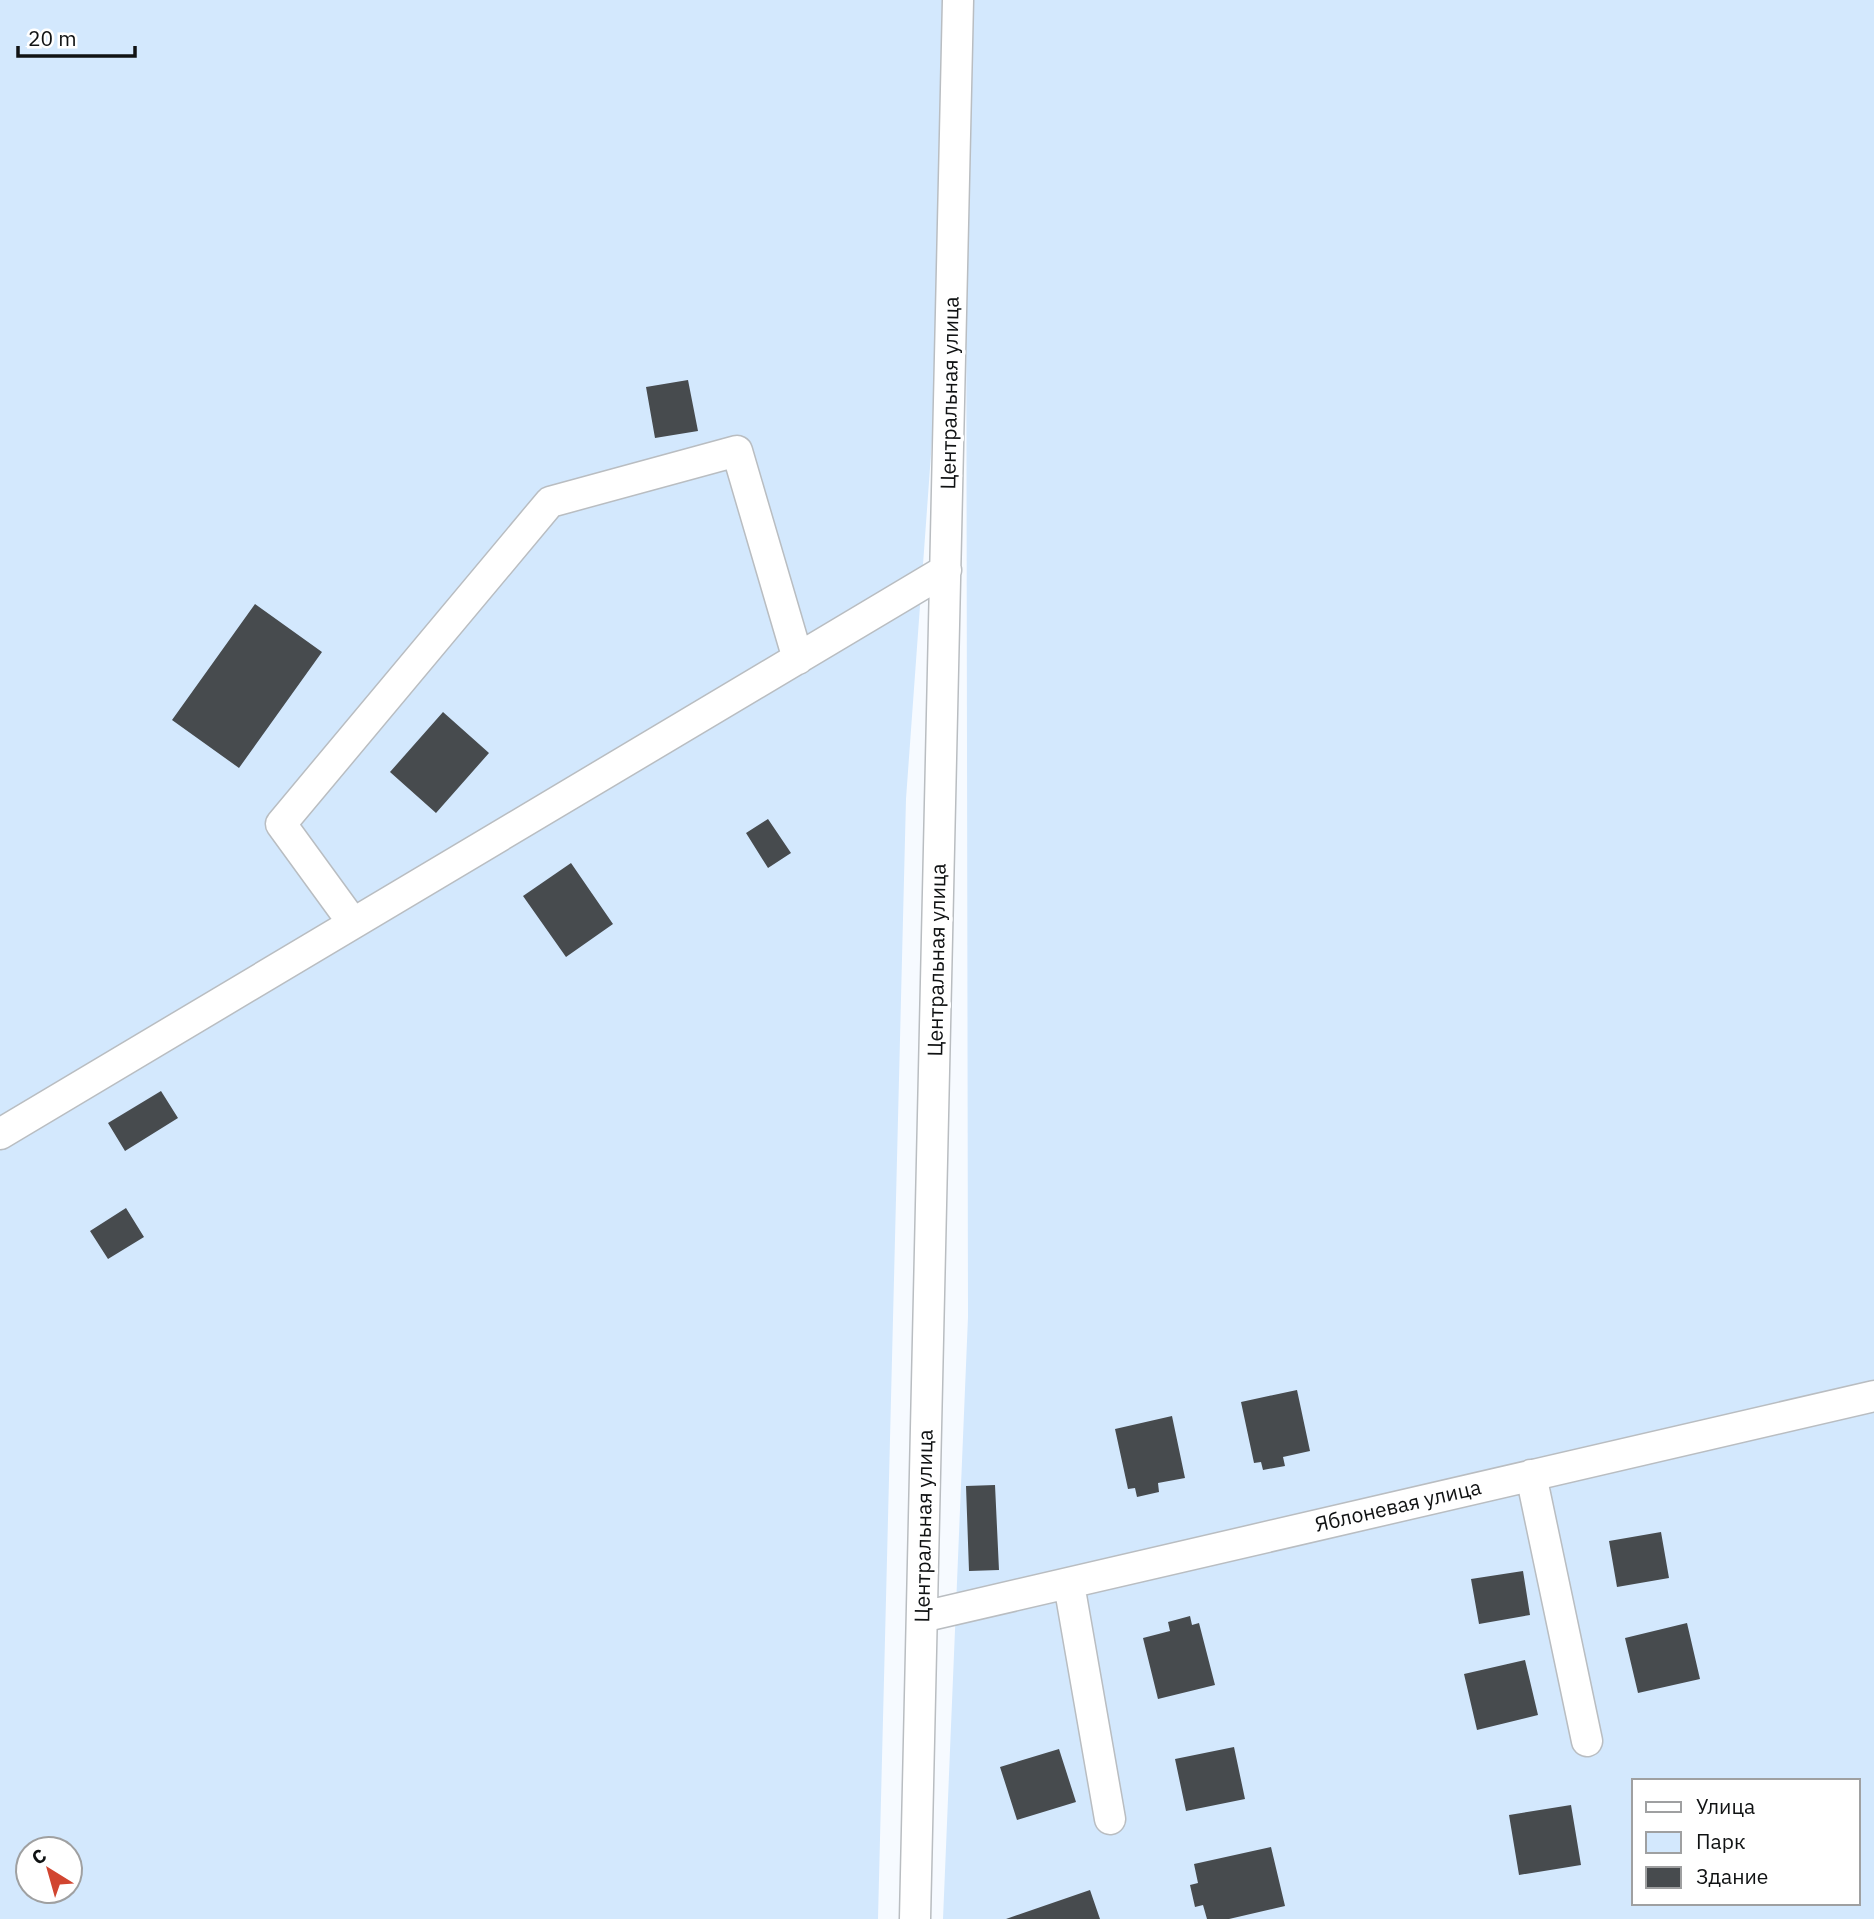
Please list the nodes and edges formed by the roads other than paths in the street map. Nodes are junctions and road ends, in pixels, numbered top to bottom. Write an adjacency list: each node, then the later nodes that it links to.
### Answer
1 (958, 0): 2 (street, Центральная улица)
2 (946, 570): 3 (street); 9 (street, Центральная улица)
3 (798, 659): 4 (street); 4 (street)
4 (353, 923): 5 (street)
5 (0, 1134)
6 (1874, 1396): 7 (street, Яблоневая улица)
7 (1531, 1475): 8 (street, Яблоневая улица); 10 (street)
8 (1069, 1584): 9 (street, Яблоневая улица); 11 (street)
9 (922, 1617): 12 (street, Центральная улица)
10 (1587, 1741)
11 (1110, 1819)
12 (915, 1919)

